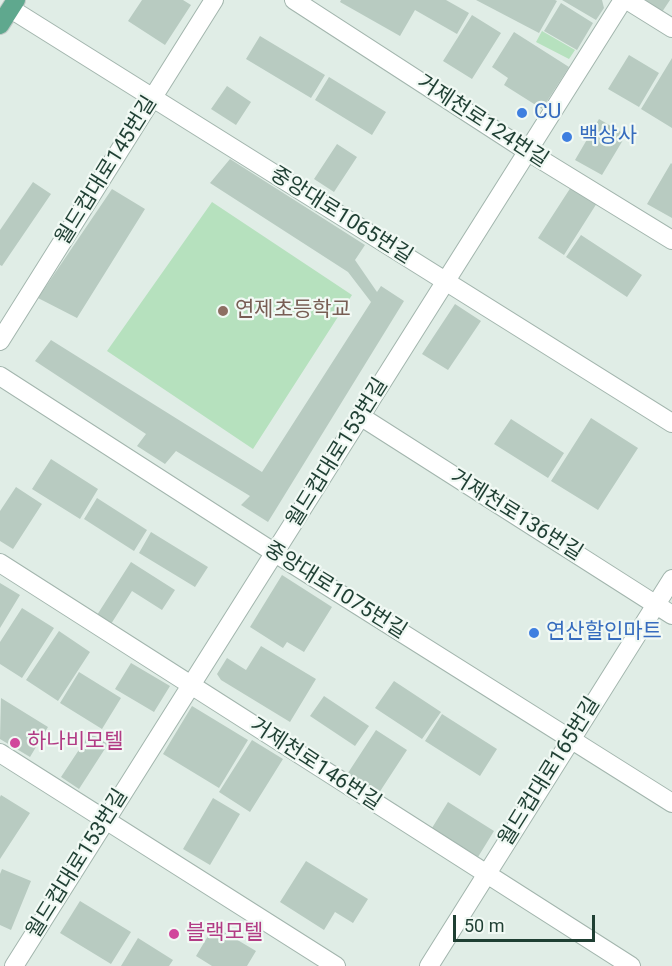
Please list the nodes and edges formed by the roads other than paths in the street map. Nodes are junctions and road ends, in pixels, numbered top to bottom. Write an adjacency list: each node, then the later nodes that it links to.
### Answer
1 (214, 0): 7 (street, 월드컵대로145번길)
2 (294, 0): 8 (street, 거제천로124번길)
3 (625, 0): 6 (street); 8 (street, 월드컵대로153번길)
4 (13, 4): 5 (main road); 7 (street, 중앙대로1065번길)
5 (0, 25)
6 (672, 28)
7 (153, 98): 10 (street, 중앙대로1065번길); 11 (street, 월드컵대로145번길)
8 (527, 151): 9 (street, 거제천로124번길); 10 (street, 월드컵대로153번길)
9 (672, 240)
10 (446, 281): 13 (street, 월드컵대로153번길); 14 (street, 중앙대로1065번길)
11 (0, 342)
12 (0, 376): 15 (street, 중앙대로1075번길)
13 (360, 416): 15 (street, 월드컵대로153번길); 18 (street, 거제천로136번길)
14 (672, 423)
15 (274, 553): 20 (street, 월드컵대로153번길); 21 (street, 중앙대로1075번길)
16 (0, 563): 20 (street, 거제천로146번길)
17 (672, 579): 18 (street, 월드컵대로165번길)
18 (656, 604): 19 (street, 거제천로136번길); 21 (street, 월드컵대로165번길)
19 (672, 615)
20 (191, 684): 24 (street, 월드컵대로153번길); 25 (street, 거제천로146번길)
21 (571, 739): 23 (street, 중앙대로1075번길); 25 (street, 월드컵대로165번길)
22 (0, 753): 24 (street)
23 (672, 803)
24 (106, 820): 26 (street, 월드컵대로153번길); 27 (street)
25 (486, 875): 28 (street, 월드컵대로165번길); 29 (street, 거제천로146번길)
26 (14, 966)
27 (336, 966)
28 (429, 966)
29 (631, 966)

